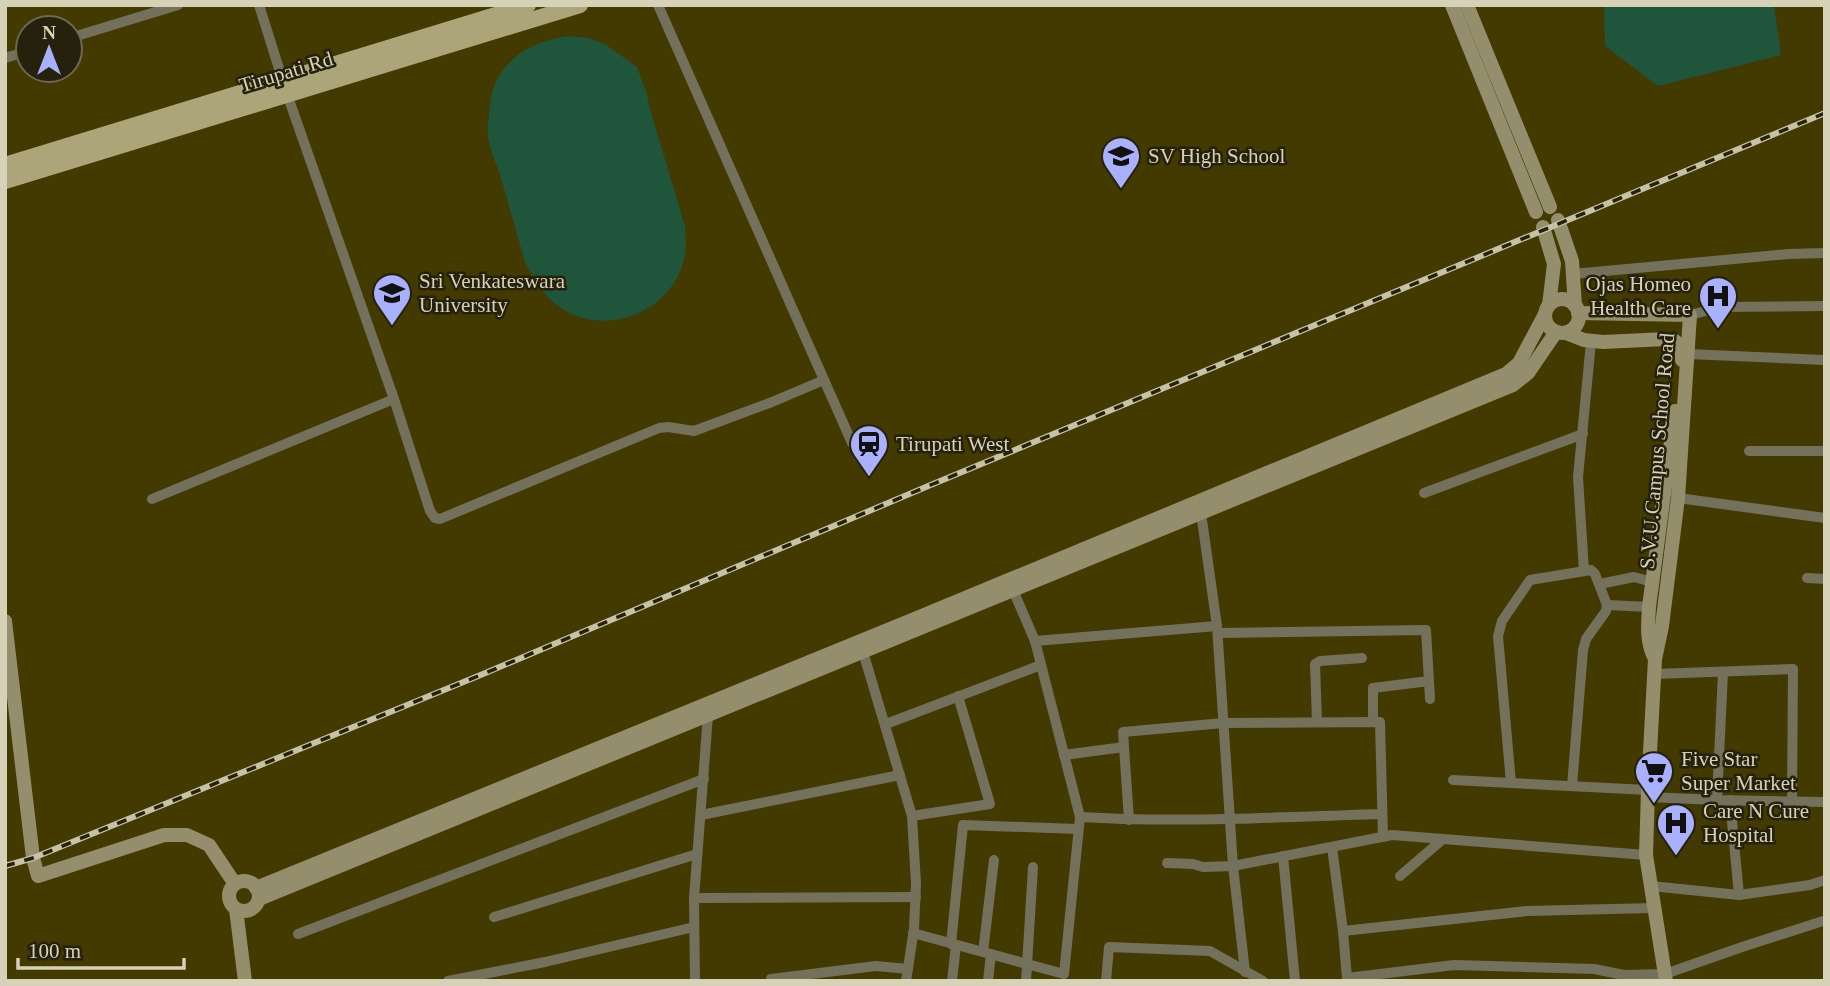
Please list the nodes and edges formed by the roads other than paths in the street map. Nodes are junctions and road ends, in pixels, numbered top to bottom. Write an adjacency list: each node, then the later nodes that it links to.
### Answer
1 (178, 5): 8 (street)
2 (260, 5): 9 (street)
3 (528, 5): 9 (main road, Tirupati Rd)
4 (580, 5): 9 (main road, Tirupati Rd)
5 (658, 5): 24 (street)
6 (1452, 5): 7 (street)
7 (1466, 5)
8 (84, 34)
9 (285, 87): 10 (main road, Tirupati Rd); 11 (main road, Tirupati Rd); 25 (street)
10 (5, 165)
11 (5, 181)
12 (1558, 220): 15 (street)
13 (1543, 227): 17 (street)
14 (1825, 253): 15 (street)
15 (1573, 274): 18 (street)
16 (1825, 306): 19 (street)
17 (1547, 310): 18 (street); 20 (street); 92 (street)
18 (1577, 310): 19 (street, S.V.U.Campus School Road); 20 (street)
19 (1689, 315): 22 (street, S.V.U.Campus School Road)
20 (1561, 332): 21 (street, S.V.U.Campus School Road); 33 (street)
21 (1591, 342): 26 (street); 38 (street, S.V.U.Campus School Road)
22 (1688, 354): 23 (street); 31 (street, S.V.U.Campus School Road)
23 (1825, 360)
24 (824, 380): 25 (street); 27 (street)
25 (394, 399): 32 (street)
26 (1583, 434): 30 (street); 35 (street)
27 (852, 443)
28 (1749, 451): 29 (street)
29 (1825, 451)
30 (1424, 494)
31 (1678, 498): 34 (street); 49 (street, S.V.U.Campus School Road)
32 (152, 499)
33 (1201, 513): 40 (street); 44 (street)
34 (1825, 518)
35 (1584, 571): 39 (street); 64 (street)
36 (1807, 578): 37 (street)
37 (1825, 579)
38 (1652, 582): 39 (street); 42 (street, S.V.U.Campus School Road)
39 (1600, 584): 41 (street)
40 (1013, 590): 45 (street); 46 (street)
41 (1607, 605): 42 (street); 65 (street)
42 (1649, 607): 49 (street, S.V.U.Campus School Road)
43 (5, 621): 90 (street)
44 (1218, 629): 45 (street); 51 (street); 57 (street)
45 (1035, 641): 48 (street)
46 (863, 652): 54 (street); 58 (street)
47 (1362, 658): 55 (street)
48 (1041, 665): 52 (street); 60 (street)
49 (1654, 666): 50 (street); 66 (street, S.V.U.Campus School Road)
50 (1723, 672): 67 (street); 69 (street)
51 (1429, 681): 53 (street); 56 (street)
52 (958, 696): 58 (street); 73 (street)
53 (1430, 699)
54 (708, 715): 62 (street); 92 (street)
55 (1317, 722): 56 (street); 57 (street)
56 (1373, 722): 71 (street)
57 (1224, 723): 59 (street); 75 (street)
58 (886, 724): 61 (street)
59 (1124, 747): 60 (street); 76 (street)
60 (1064, 755): 74 (street)
61 (900, 775): 72 (street); 73 (street)
62 (704, 779): 72 (street); 103 (street)
63 (1453, 780): 64 (street)
64 (1511, 783): 65 (street)
65 (1572, 786): 66 (street)
66 (1648, 793): 67 (street); 82 (street, S.V.U.Campus School Road)
67 (1717, 800): 68 (street)
68 (1730, 800): 69 (street); 93 (street)
69 (1792, 801): 70 (street)
70 (1825, 802)
71 (1382, 814): 75 (street); 78 (street)
72 (701, 815): 81 (street)
73 (912, 816): 94 (street)
74 (1080, 817): 76 (street); 77 (street)
75 (1230, 819): 76 (street); 86 (street)
76 (1129, 820)
77 (1078, 829): 104 (street); 111 (street)
78 (1382, 837): 79 (street); 80 (street)
79 (1443, 839): 82 (street); 88 (street)
80 (1332, 847): 83 (street); 101 (street)
81 (697, 854): 95 (street); 98 (street)
82 (1646, 855): 91 (street, S.V.U.Campus School Road)
83 (1283, 856): 86 (street); 124 (street)
84 (994, 860): 105 (street)
85 (1167, 863): 86 (street)
86 (1233, 866): 108 (street)
87 (1033, 867): 106 (street)
88 (1400, 876)
89 (1825, 880): 93 (street)
90 (235, 884): 92 (street); 97 (street)
91 (1651, 886): 93 (street); 96 (street, S.V.U.Campus School Road)
92 (258, 893): 97 (street)
93 (1739, 895)
94 (916, 897): 95 (street); 102 (street)
95 (694, 898): 100 (street)
96 (1654, 908): 101 (street); 112 (street, S.V.U.Campus School Road)
97 (236, 909): 115 (street)
98 (494, 917)
99 (1823, 921): 112 (street)
100 (694, 927): 114 (street); 116 (street)
101 (1343, 931): 110 (street)
102 (913, 933): 104 (street); 107 (street)
103 (298, 934)
104 (954, 944): 105 (street); 119 (street)
105 (987, 953): 106 (street); 120 (street)
106 (1027, 964): 111 (street); 121 (street)
107 (908, 969): 109 (street); 118 (street)
108 (1245, 972): 122 (street); 123 (street)
109 (844, 976): 113 (street)
110 (1403, 976): 112 (street)
111 (1064, 977)
112 (1665, 977)
113 (800, 978): 117 (street)
114 (694, 980)
115 (245, 981)
116 (448, 981)
117 (771, 981)
118 (906, 981)
119 (952, 981)
120 (988, 981)
121 (1026, 981)
122 (1106, 981)
123 (1263, 981)
124 (1295, 981)

